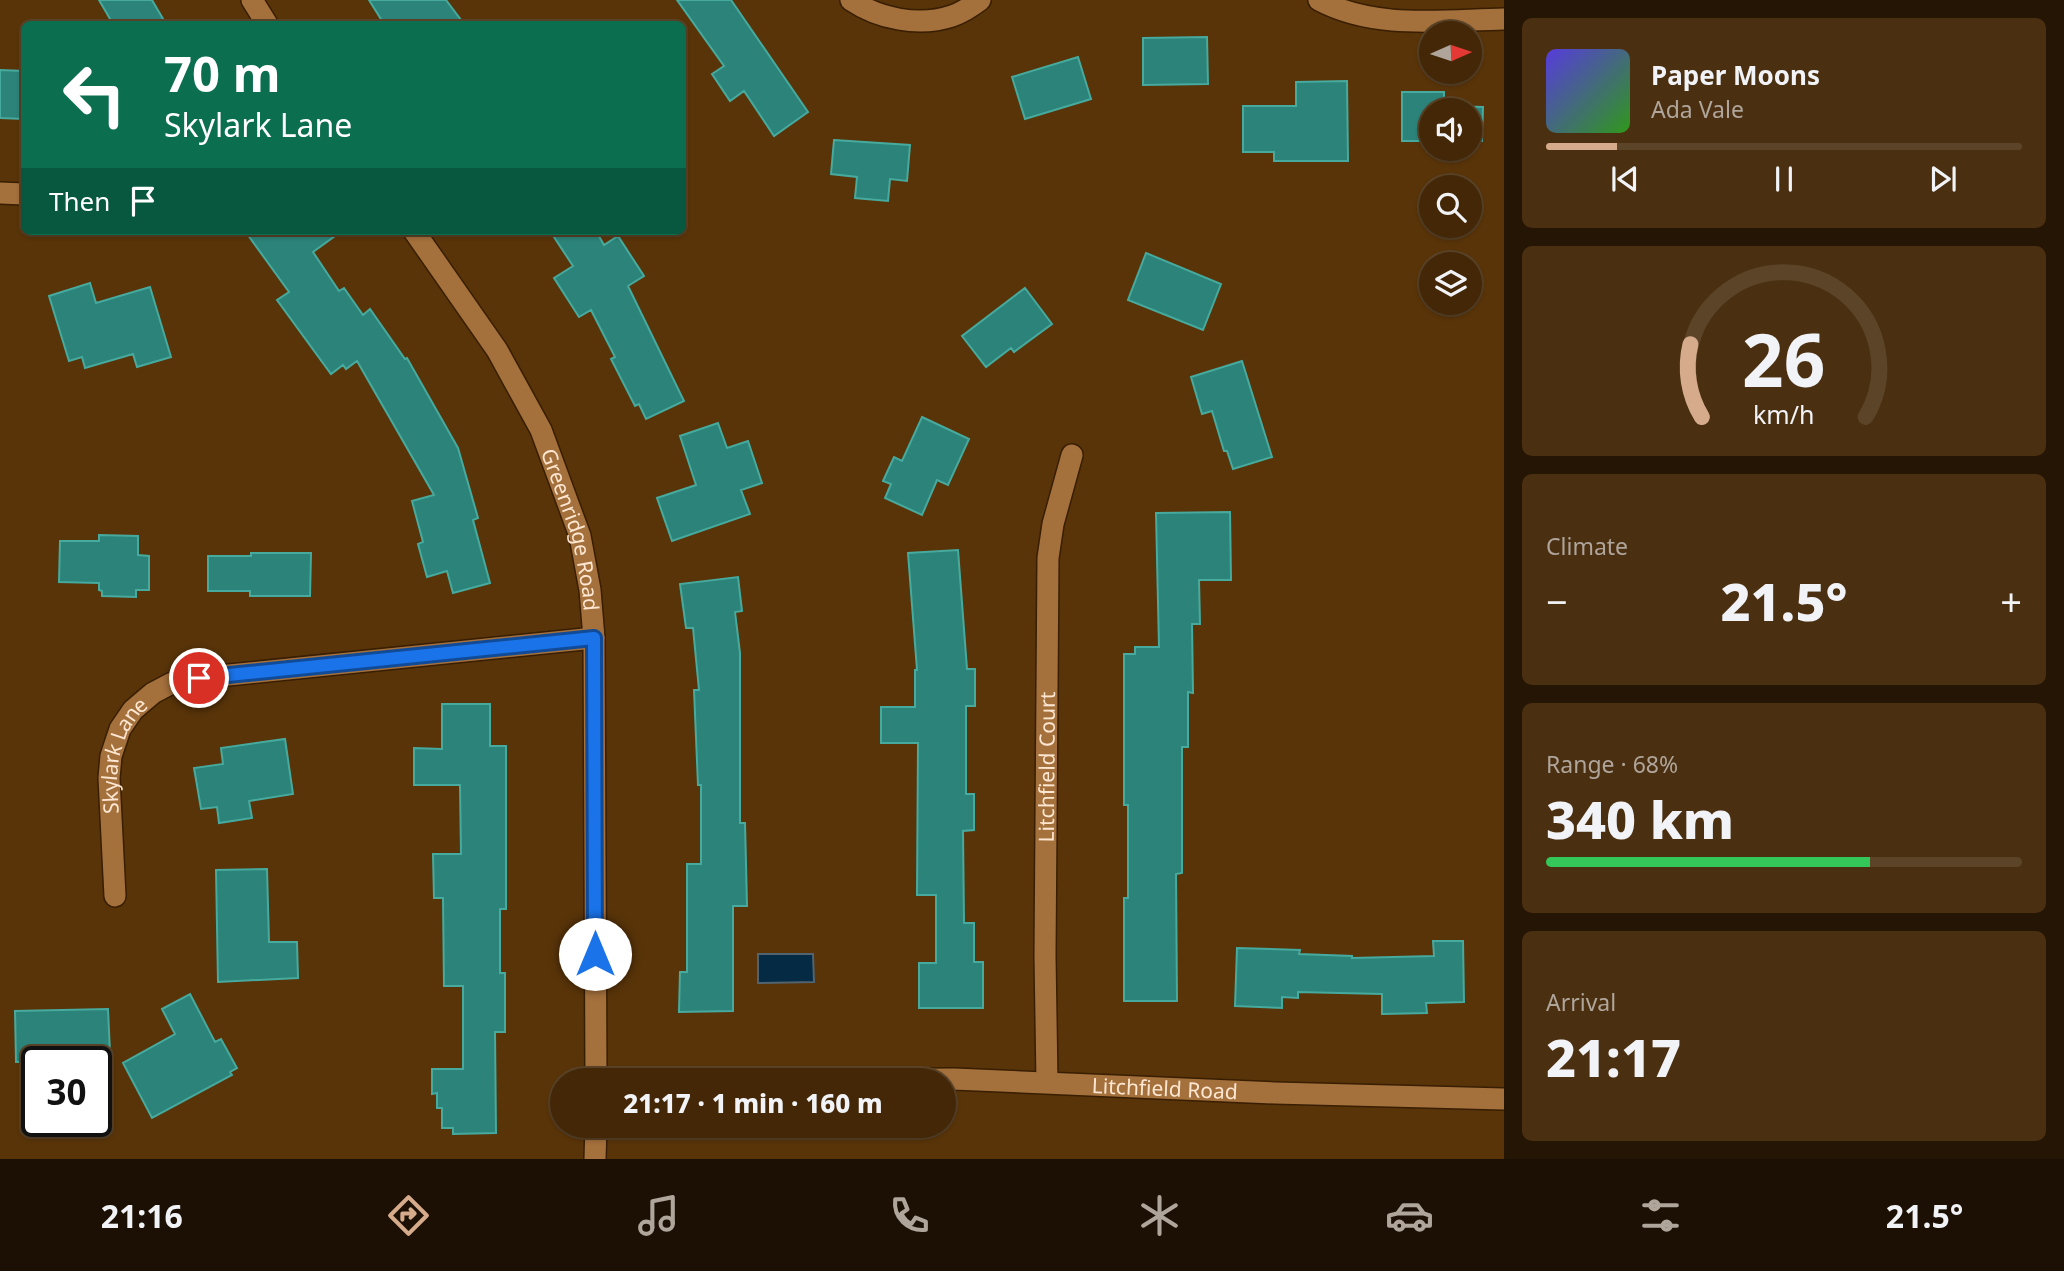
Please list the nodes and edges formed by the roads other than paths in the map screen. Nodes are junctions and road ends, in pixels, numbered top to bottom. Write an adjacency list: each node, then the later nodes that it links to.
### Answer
1 (252, 0): 6 (street)
2 (851, 0): 3 (street)
3 (980, 0)
4 (1319, 0): 5 (street)
5 (1504, 19)
6 (265, 21)
7 (0, 193): 8 (street)
8 (21, 194)
9 (417, 235): 11 (street, Greenridge Road)
10 (1072, 455): 15 (street, Litchfield Court)
11 (594, 638): 12 (street, Skylark Lane); 13 (street, Greenridge Road)
12 (115, 896)
13 (596, 1068)
14 (956, 1079): 15 (street, Litchfield Road)
15 (1047, 1082): 16 (street, Litchfield Road)
16 (1504, 1099)
17 (596, 1138): 18 (street)
18 (596, 1159)

